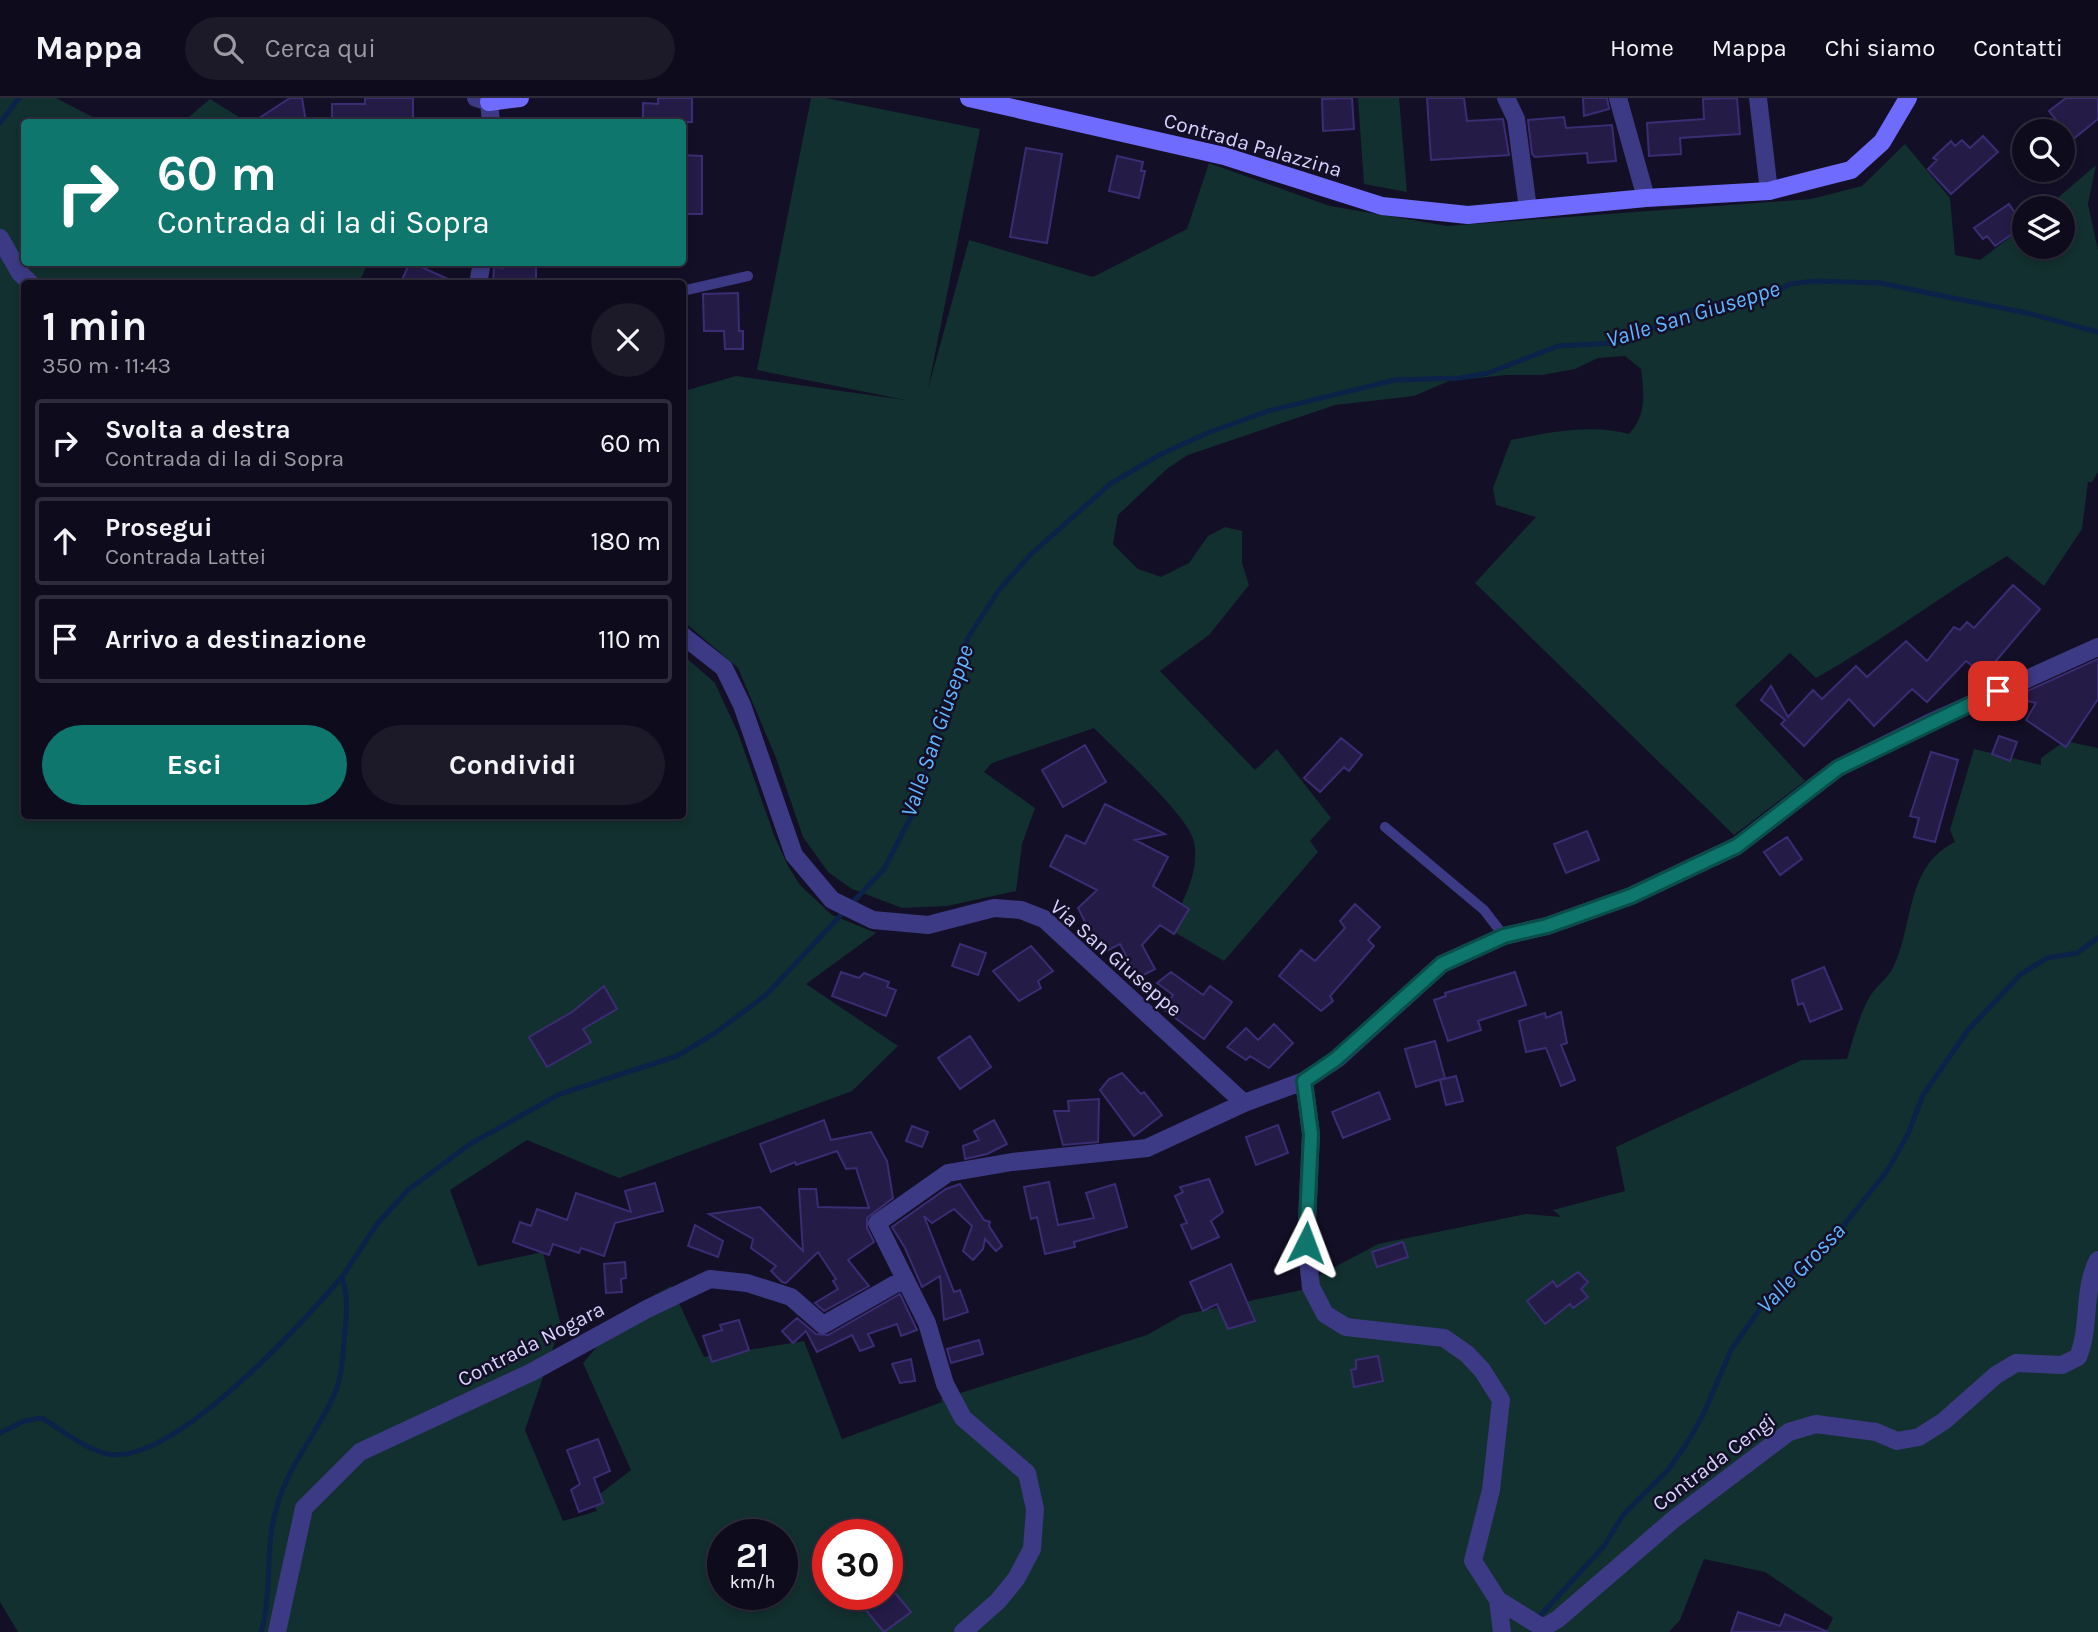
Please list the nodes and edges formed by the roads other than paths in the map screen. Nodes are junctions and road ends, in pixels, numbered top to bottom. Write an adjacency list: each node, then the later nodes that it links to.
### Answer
1 (520, 98): 7 (street)
2 (969, 98): 11 (street, Contrada Palazzina)
3 (1506, 98): 11 (street)
4 (1618, 98): 10 (street)
5 (1758, 98): 9 (street)
6 (1908, 98): 9 (street, Contrada Palazzina)
7 (483, 100): 8 (street)
8 (490, 119)
9 (1769, 191): 10 (street, Contrada Palazzina)
10 (1646, 198): 11 (street, Contrada Palazzina)
11 (1528, 209)
12 (0, 238): 14 (street)
13 (748, 276): 15 (lane)
14 (27, 280)
15 (686, 290)
16 (686, 638): 21 (street, Via San Giuseppe)
17 (2098, 647): 19 (street)
18 (1385, 827): 19 (lane)
19 (1504, 936): 20 (street)
20 (1304, 1081): 21 (street); 24 (street)
21 (1244, 1103): 23 (street)
22 (2098, 1260): 24 (street, Contrada Cengi)
23 (904, 1279): 25 (street, Contrada Nogara); 26 (street)
24 (1498, 1600): 27 (street)
25 (277, 1632)
26 (963, 1632)
27 (1502, 1632)

